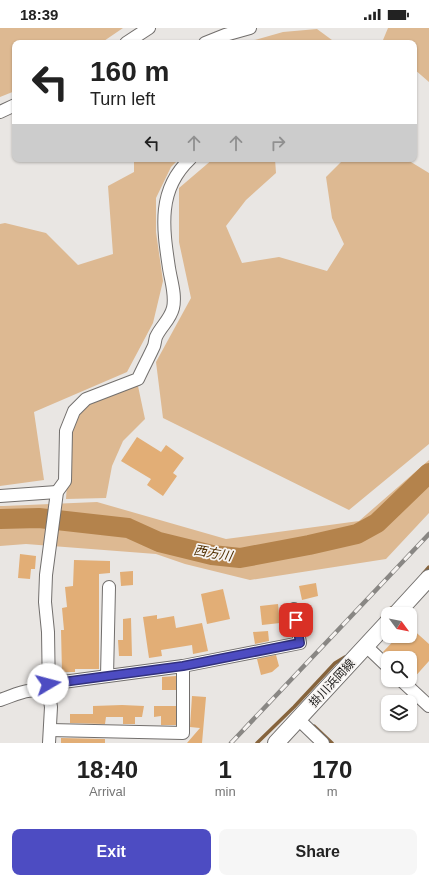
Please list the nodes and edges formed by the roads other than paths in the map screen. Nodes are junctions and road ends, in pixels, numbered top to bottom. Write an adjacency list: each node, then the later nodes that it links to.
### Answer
1 (149, 28): 3 (street)
2 (250, 28): 4 (street)
3 (131, 40)
4 (212, 40)
5 (12, 106): 6 (street)
6 (0, 112)
7 (186, 162): 8 (street)
8 (57, 492): 9 (street); 20 (street)
9 (0, 496)
10 (429, 578): 12 (main road)
11 (109, 587): 18 (street)
12 (402, 607)
13 (294, 609): 17 (street)
14 (381, 630): 15 (main road, 掛川浜岡線)
15 (366, 646): 16 (street); 23 (main road, 掛川浜岡線)
16 (381, 660)
17 (183, 666): 18 (street); 24 (street)
18 (107, 676): 20 (street)
19 (409, 687): 22 (street)
20 (48, 690): 21 (street); 24 (street)
21 (0, 700)
22 (429, 706)
23 (298, 719): 26 (main road, 掛川浜岡線); 27 (street)
24 (50, 730): 25 (street)
25 (49, 743)
26 (276, 743)
27 (323, 743)

